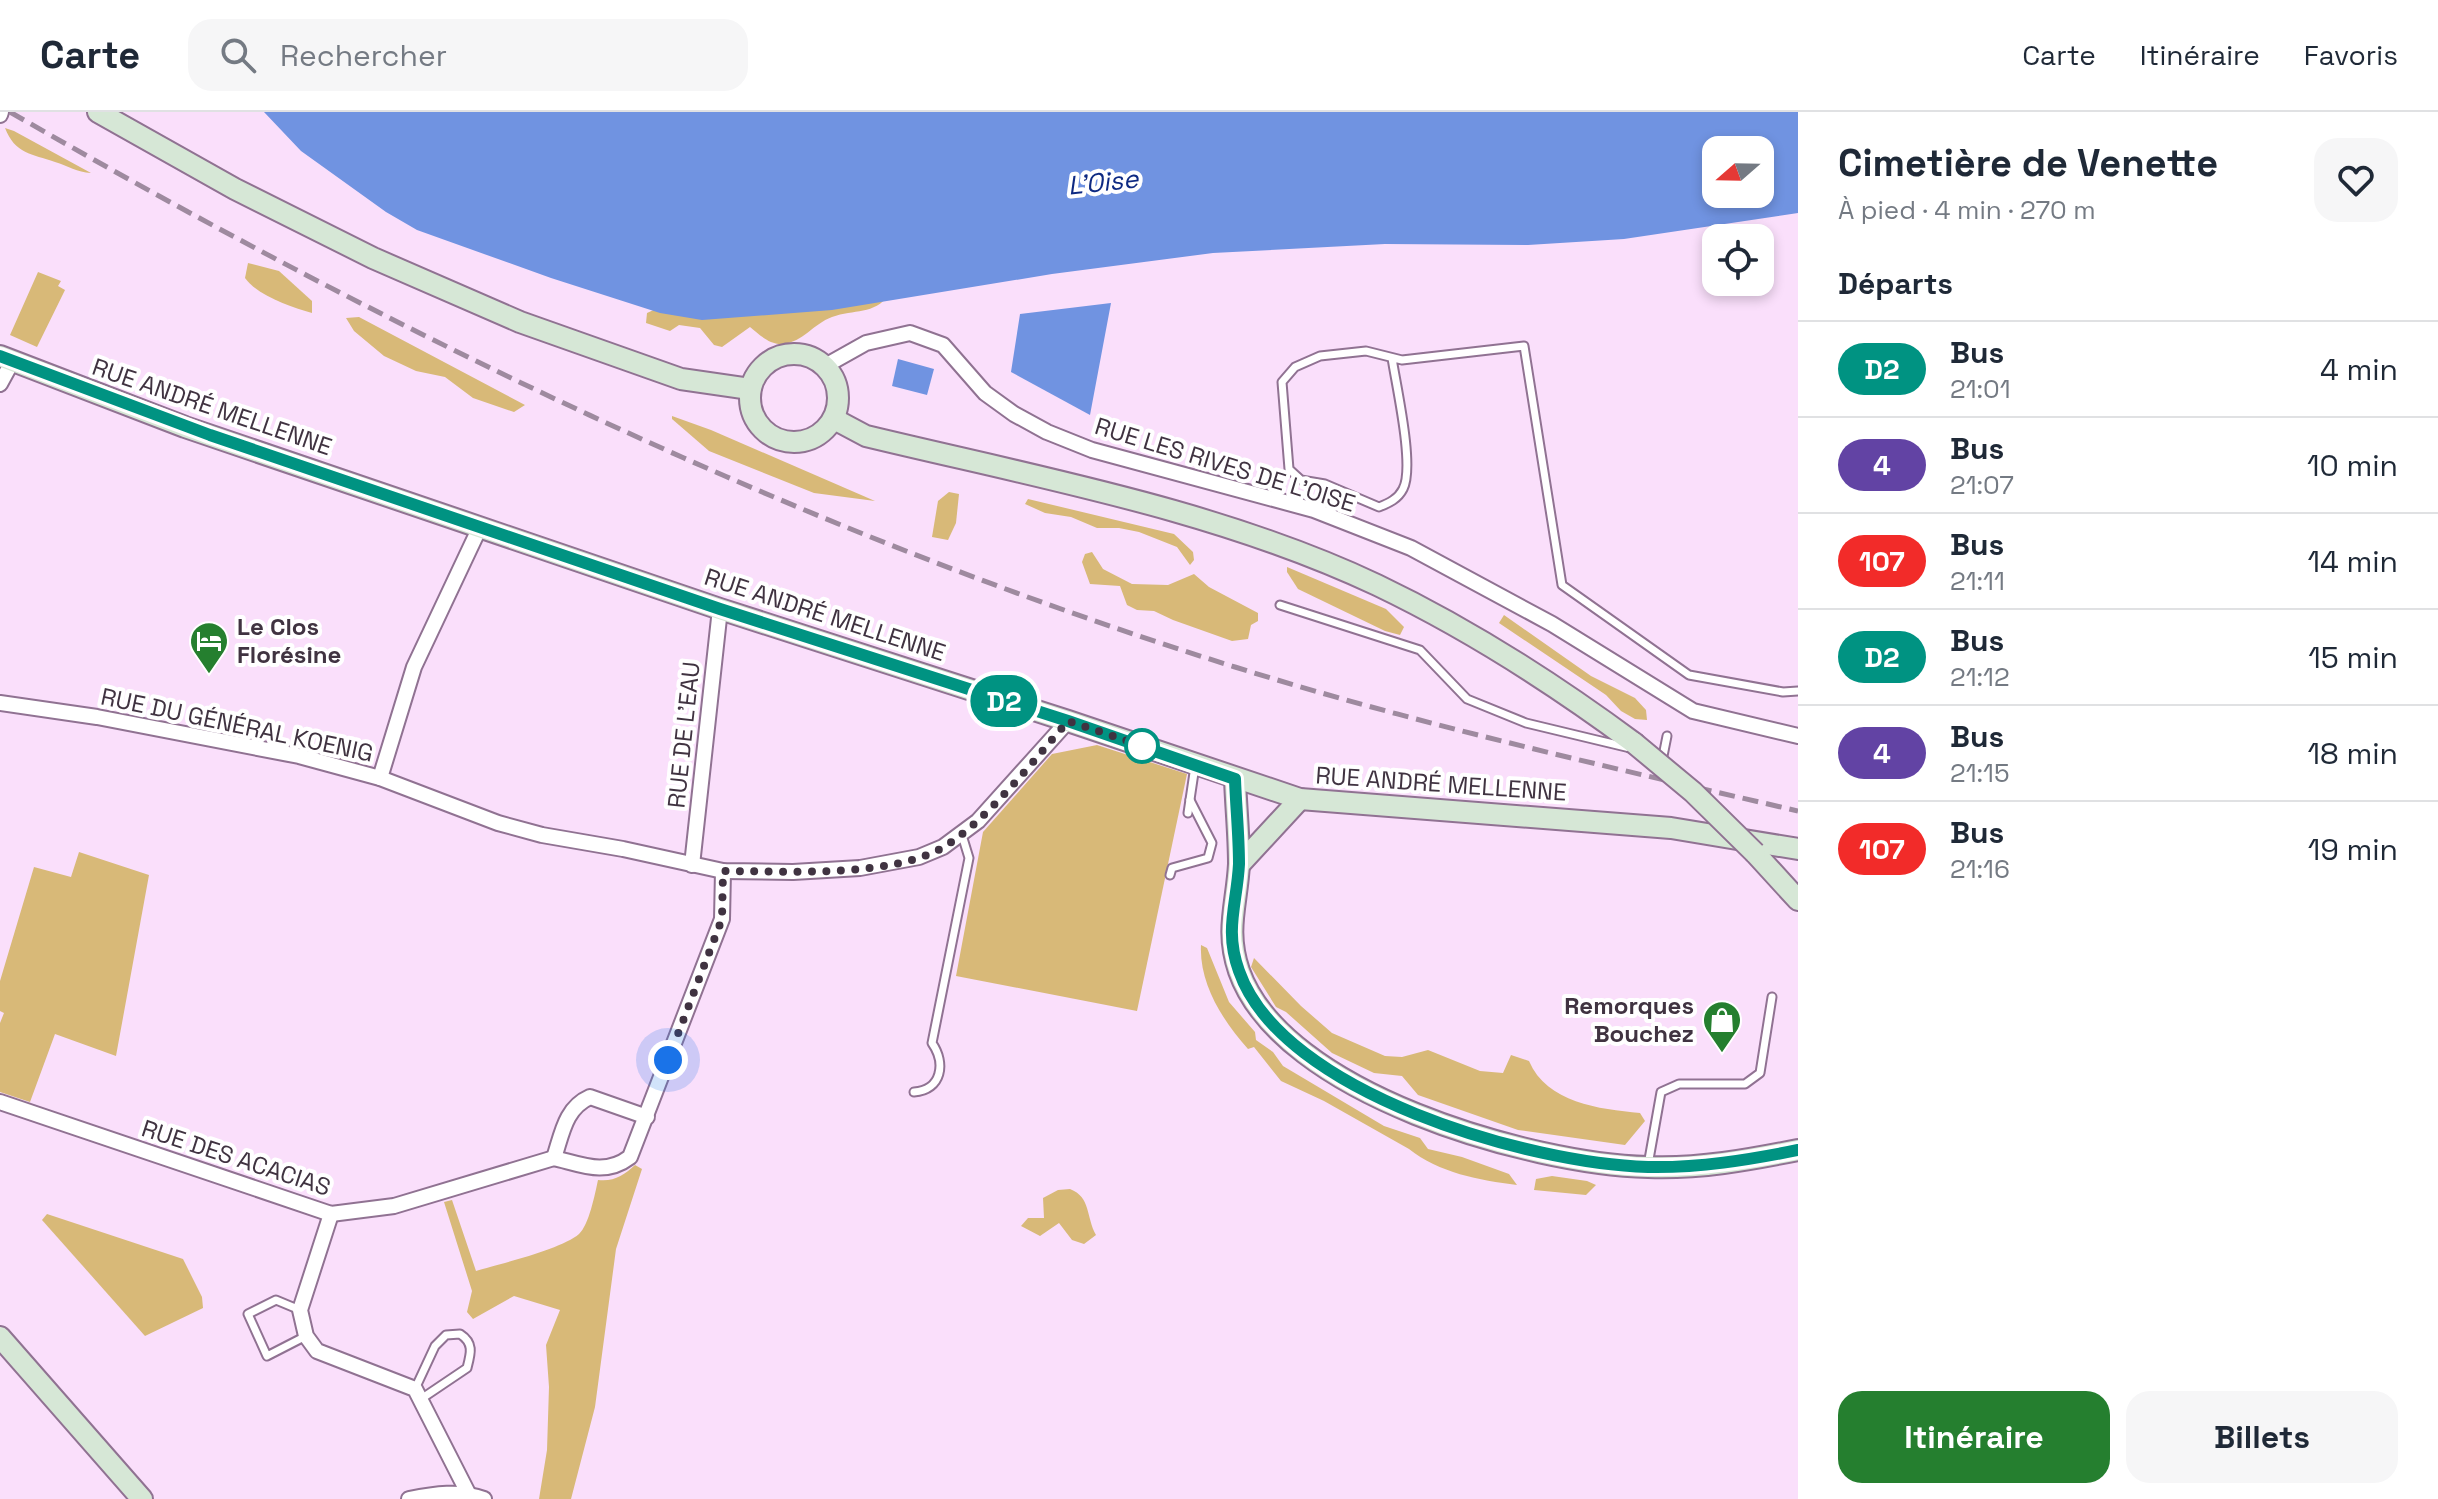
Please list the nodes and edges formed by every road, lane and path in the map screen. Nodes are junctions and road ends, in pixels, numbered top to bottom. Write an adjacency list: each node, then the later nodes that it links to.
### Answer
1 (98, 112): 6 (street)
2 (1392, 358): 2 (lane); 11 (lane)
3 (6, 359): 5 (street); 8 (street, RUE ANDRÉ MELLENNE)
4 (825, 366): 6 (street); 7 (street); 15 (street, RUE LES RIVES DE L'OISE)
5 (0, 384)
6 (750, 389): 7 (street)
7 (834, 419): 28 (street, bridge)
8 (480, 527): 10 (street, RUE ANDRÉ MELLENNE); 17 (street)
9 (1280, 605): 14 (lane)
10 (720, 609): 13 (street, RUE ANDRÉ MELLENNE); 24 (street, RUE DE L'EAU)
11 (1798, 691)
12 (0, 703): 17 (street, RUE DU GÉNÉRAL KOENIG)
13 (1068, 721): 16 (street, RUE ANDRÉ MELLENNE); 22 (street, RUE DU GÉNÉRAL KOENIG)
14 (1667, 736)
15 (1798, 736)
16 (1196, 764): 18 (street, RUE ANDRÉ MELLENNE); 20 (lane)
17 (380, 778): 24 (street, RUE DU GÉNÉRAL KOENIG)
18 (1235, 779): 19 (street, RUE ANDRÉ MELLENNE); 25 (street)
19 (1300, 799): 23 (street, RUE ANDRÉ MELLENNE); 25 (street)
20 (1190, 800): 21 (lane); 27 (lane)
21 (1188, 813)
22 (961, 833): 26 (street, RUE DU GÉNÉRAL KOENIG); 30 (lane)
23 (1798, 849)
24 (692, 865): 26 (street, RUE DU GÉNÉRAL KOENIG)
25 (1239, 865): 35 (street)
26 (723, 871): 32 (street)
27 (1170, 875)
28 (1798, 900)
29 (1772, 997): 35 (lane)
30 (914, 1092)
31 (0, 1102): 36 (street, RUE DES ACACIAS)
32 (647, 1117): 34 (street); 34 (street)
33 (1798, 1150): 35 (street)
34 (554, 1158): 36 (street, RUE DES ACACIAS)
35 (1647, 1167)
36 (331, 1214): 37 (street)
37 (300, 1310): 38 (street); 38 (lane)
38 (306, 1336): 40 (street)
39 (0, 1337): 42 (street)
40 (418, 1394): 40 (lane); 41 (street)
41 (468, 1493): 43 (street); 44 (street)
42 (142, 1499)
43 (409, 1499)
44 (484, 1499)

